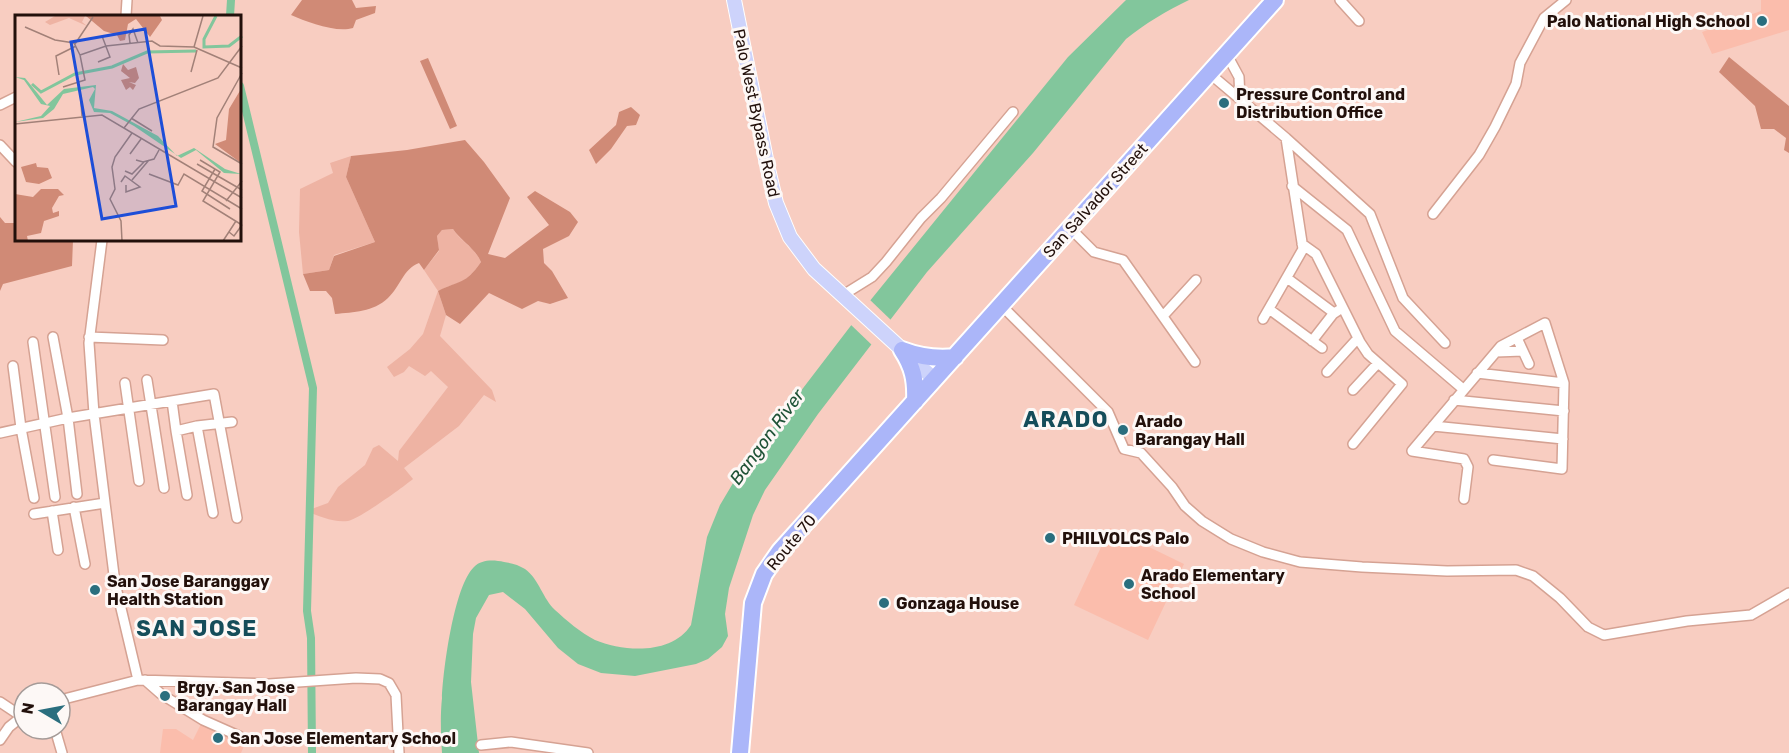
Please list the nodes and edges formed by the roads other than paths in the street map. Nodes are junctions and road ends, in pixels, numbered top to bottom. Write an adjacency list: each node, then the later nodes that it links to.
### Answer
1 (127, 0): 6 (street)
2 (734, 0): 24 (main road, Palo West Bypass Road)
3 (1275, 0): 8 (highway, San Salvador Street)
4 (1340, 0): 7 (street)
5 (1566, 0): 18 (street)
6 (126, 15)
7 (1359, 21)
8 (1226, 53): 9 (highway, San Salvador Street); 11 (street)
9 (1209, 73): 11 (street); 19 (highway, San Salvador Street)
10 (15, 98): 12 (street)
11 (1240, 99): 14 (street)
12 (0, 105)
13 (1013, 112): 24 (street)
14 (1286, 138): 17 (street); 38 (street)
15 (0, 145): 16 (street)
16 (15, 161)
17 (1293, 186): 21 (street); 54 (street)
18 (1433, 214)
19 (1070, 228): 25 (highway, San Salvador Street); 29 (street)
20 (102, 242): 32 (street)
21 (1302, 244): 22 (street); 26 (street)
22 (1287, 278): 27 (street); 28 (street)
23 (1196, 280): 29 (street)
24 (845, 298): 39 (main road, Palo West Bypass Road)
25 (1001, 305): 43 (highway, San Salvador Street); 90 (street)
26 (1344, 307): 28 (street); 33 (street)
27 (1269, 309): 30 (street); 36 (street)
28 (1334, 313): 36 (street)
29 (1163, 316): 44 (street)
30 (1263, 319)
31 (53, 337): 63 (street)
32 (89, 337): 35 (street); 62 (street)
33 (1358, 338): 45 (street); 48 (street)
34 (1517, 338): 41 (street); 42 (street); 53 (street)
35 (163, 340)
36 (1312, 341): 40 (street)
37 (33, 342): 66 (street)
38 (1445, 343)
39 (897, 346): 43 (highway); 51 (main road, Palo West Bypass Road); 58 (highway)
40 (1322, 348)
41 (1523, 351): 42 (street); 46 (street)
42 (1496, 352): 49 (street)
43 (955, 357): 51 (highway, San Salvador Street)
44 (1195, 362)
45 (1378, 363): 55 (street); 73 (street)
46 (1529, 364)
47 (14, 366): 69 (street)
48 (1328, 372)
49 (1477, 374): 53 (street); 54 (street)
50 (147, 380): 59 (street)
51 (934, 380): 58 (highway, San Salvador Street)
52 (125, 383): 60 (street)
53 (1564, 383): 61 (street)
54 (1463, 389): 56 (street)
55 (1353, 390)
56 (1454, 400): 61 (street); 68 (street)
57 (172, 401): 59 (street); 65 (street); 70 (street)
58 (915, 401): 99 (highway, Route 70)
59 (150, 405): 60 (street); 76 (street)
60 (129, 409): 62 (street); 75 (street)
61 (1564, 411): 72 (street)
62 (94, 414): 63 (street); 82 (street)
63 (68, 418): 66 (street); 77 (street)
64 (232, 422): 65 (street)
65 (220, 423): 67 (street); 87 (street)
66 (44, 424): 69 (street); 79 (street)
67 (197, 426): 70 (street); 85 (street)
68 (1432, 426): 72 (street); 81 (street)
69 (21, 428): 71 (street); 80 (street)
70 (176, 431): 78 (street)
71 (0, 433)
72 (1563, 440): 74 (street)
73 (1353, 444)
74 (1493, 460)
75 (139, 482)
76 (164, 488)
77 (77, 494)
78 (187, 495)
79 (55, 497)
80 (34, 498)
81 (1464, 499)
82 (105, 503): 83 (street); 91 (street)
83 (74, 507): 84 (street); 89 (street)
84 (52, 511): 86 (street); 88 (street)
85 (213, 513)
86 (34, 514)
87 (237, 518)
88 (58, 550)
89 (85, 564)
90 (1789, 593)
91 (141, 680): 92 (street); 94 (street); 97 (street)
92 (72, 697)
93 (12, 724): 95 (street)
94 (239, 736)
95 (0, 740)
96 (481, 745): 98 (street)
97 (399, 753)
98 (588, 753)
99 (740, 753)

